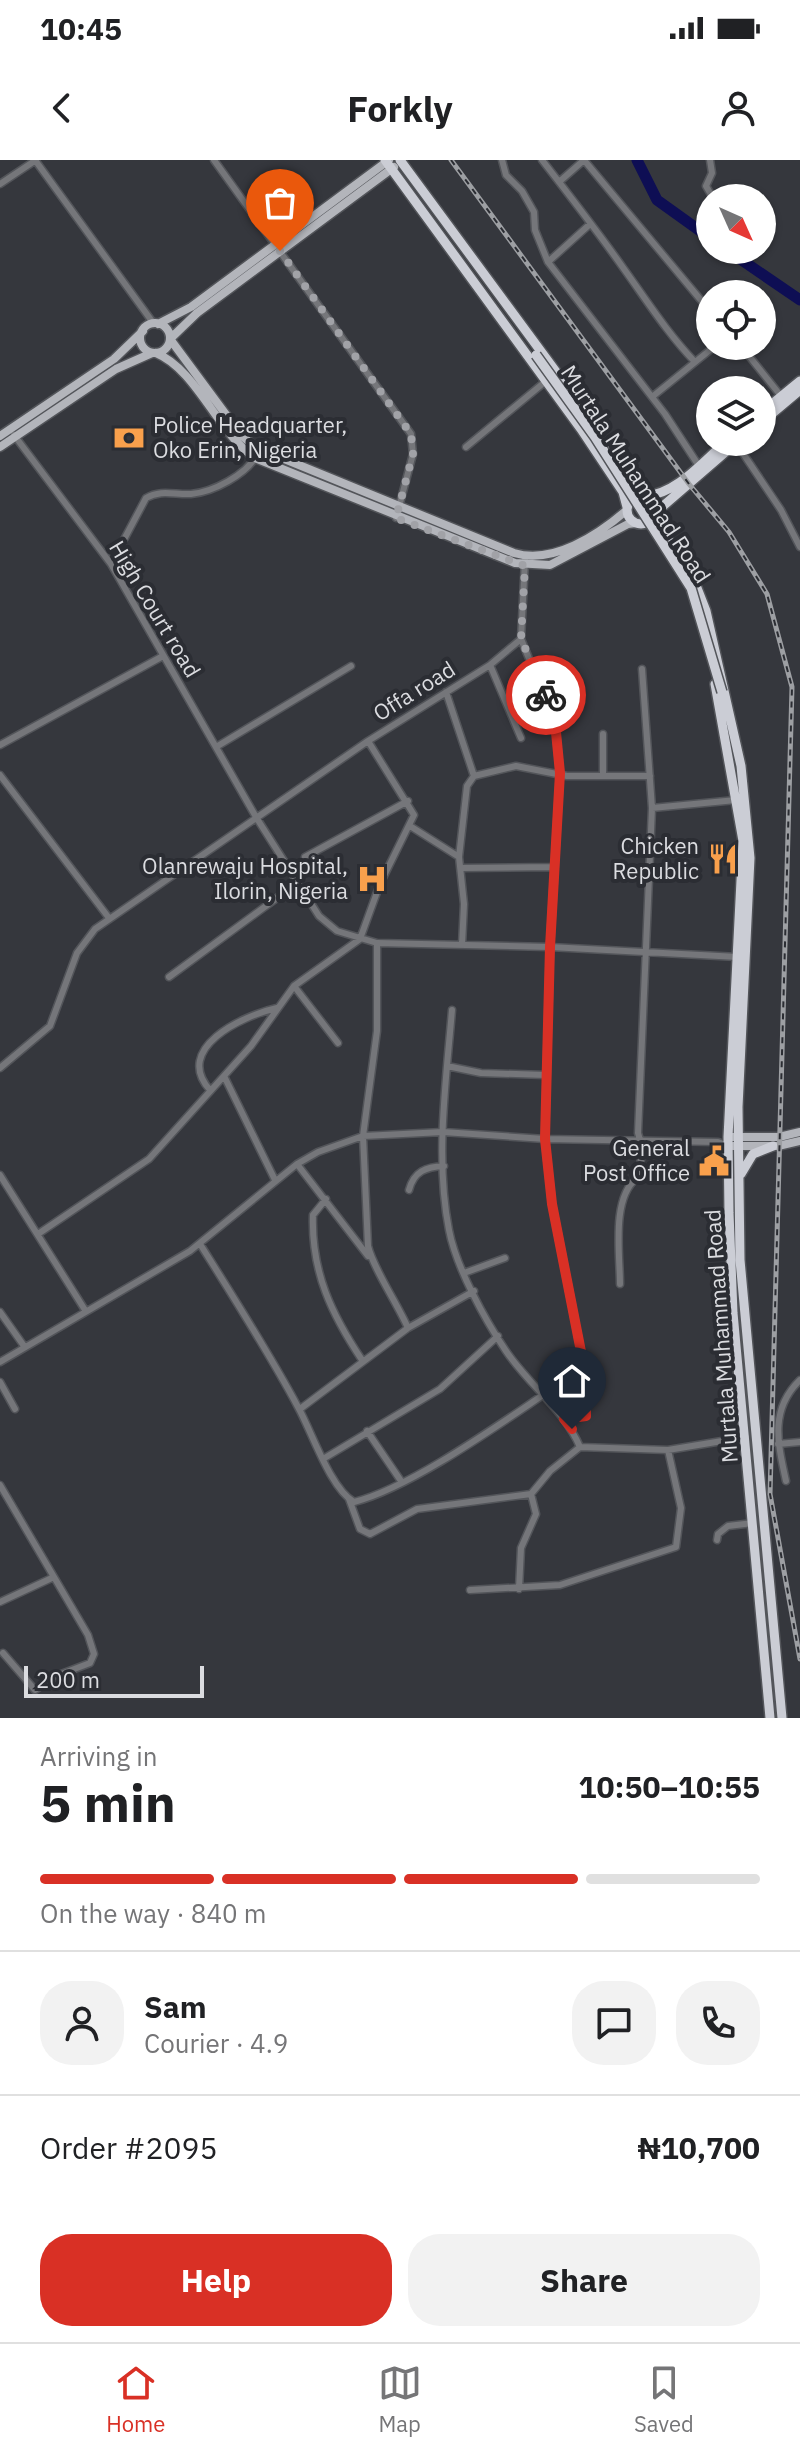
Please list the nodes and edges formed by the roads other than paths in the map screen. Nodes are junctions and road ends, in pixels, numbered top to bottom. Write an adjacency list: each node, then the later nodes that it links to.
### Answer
1 (36, 160): 10 (street); 18 (street)
2 (214, 160): 13 (street)
3 (502, 160): 14 (street)
4 (542, 160): 9 (street)
5 (584, 160): 9 (street); 15 (street)
6 (710, 160): 11 (street)
7 (400, 161): 8 (main road); 16 (highway, Murtala Muhammad Road)
8 (388, 163): 13 (main road); 17 (highway, Murtala Muhammad Road)
9 (559, 182): 12 (street)
10 (0, 184)
11 (707, 184)
12 (589, 225): 14 (street); 26 (street)
13 (278, 248): 19 (main road); 21 (main road); 45 (street)
14 (548, 262): 31 (street)
15 (696, 294)
16 (505, 304): 23 (highway, Murtala Muhammad Road); 43 (highway, Murtala Muhammad Road)
17 (495, 311): 23 (highway, Murtala Muhammad Road); 27 (highway, Murtala Muhammad Road)
18 (146, 315): 19 (street); 20 (street)
19 (156, 324): 20 (main road); 21 (main road)
20 (144, 329): 22 (main road); 34 (main road)
21 (170, 339): 22 (main road); 38 (main road)
22 (154, 353): 34 (main road); 38 (main road)
23 (535, 356): 62 (highway, Murtala Muhammad Road, bridge)
24 (698, 360): 26 (street)
25 (752, 360): 30 (street)
26 (695, 362): 31 (street)
27 (546, 381): 37 (street); 44 (highway, Murtala Muhammad Road)
28 (800, 381): 30 (highway)
29 (800, 390): 33 (highway)
30 (781, 396): 32 (highway)
31 (652, 397): 42 (street)
32 (776, 400)
33 (776, 410)
34 (12, 433): 35 (main road); 36 (main road); 50 (street, High Court road)
35 (0, 436)
36 (0, 447)
37 (466, 447)
38 (257, 454): 45 (main road); 50 (street)
39 (713, 456): 42 (highway)
40 (718, 456): 46 (highway)
41 (743, 456): 48 (street)
42 (699, 466): 43 (highway)
43 (644, 496): 44 (highway); 46 (highway)
44 (627, 508): 47 (highway); 49 (main road)
45 (397, 513): 49 (main road)
46 (655, 514): 47 (highway); 62 (highway, Murtala Muhammad Road)
47 (640, 524): 49 (main road); 62 (highway, Murtala Muhammad Road)
48 (800, 547)
49 (525, 561): 51 (street)
50 (111, 564): 52 (street, High Court road)
51 (521, 639): 53 (street, Offa road); 63 (street)
52 (163, 656): 60 (street); 61 (street, High Court road)
53 (490, 665): 56 (street, Offa road); 58 (street)
54 (351, 666): 61 (street)
55 (642, 669): 67 (street)
56 (446, 692): 59 (street, Offa road); 65 (street)
57 (603, 734): 66 (street)
58 (521, 738)
59 (368, 741): 69 (street); 71 (street, Offa road)
60 (0, 745)
61 (216, 747): 71 (street, High Court road)
62 (737, 767): 68 (highway, Murtala Muhammad Road); 101 (highway, Murtala Muhammad Road)
63 (560, 773): 65 (street); 66 (street); 75 (street)
64 (0, 775): 78 (street)
65 (474, 776): 74 (street)
66 (603, 776): 67 (street)
67 (650, 776): 70 (street)
68 (738, 800): 70 (street); 84 (highway, Murtala Muhammad Road)
69 (408, 801): 72 (street); 73 (street)
70 (652, 808): 83 (street)
71 (256, 817): 77 (street, High Court road); 78 (street)
72 (410, 826): 74 (street); 79 (street)
73 (305, 857)
74 (459, 857): 76 (street)
75 (554, 867): 76 (street); 82 (street)
76 (461, 868): 81 (street)
77 (296, 884): 79 (street, High Court road); 85 (street)
78 (109, 918): 91 (street)
79 (360, 939): 80 (street, High Court road); 86 (street)
80 (377, 943): 81 (street, High Court road); 97 (street)
81 (462, 945): 82 (street, High Court road)
82 (550, 947): 83 (street, High Court road); 92 (street)
83 (646, 953): 84 (street, High Court road); 99 (street)
84 (738, 957): 101 (highway, Murtala Muhammad Road)
85 (169, 977)
86 (294, 986): 87 (street); 89 (street)
87 (278, 1008): 93 (street); 94 (street)
88 (452, 1010): 90 (street)
89 (338, 1043)
90 (447, 1066): 92 (street); 95 (street)
91 (0, 1068)
92 (546, 1075): 98 (street)
93 (224, 1076): 94 (street); 106 (street)
94 (210, 1090): 110 (street)
95 (443, 1132): 97 (street); 98 (street); 104 (street)
96 (800, 1132): 101 (main road)
97 (363, 1136): 103 (street); 113 (street)
98 (545, 1139): 99 (street); 129 (street)
99 (643, 1141): 101 (street); 115 (street)
100 (800, 1141): 102 (main road)
101 (733, 1142): 102 (main road); 108 (highway, Murtala Muhammad Road); 131 (highway, Murtala Muhammad Road)
102 (773, 1146): 108 (highway)
103 (297, 1164): 106 (street); 109 (street)
104 (444, 1166): 107 (street); 114 (street)
105 (0, 1175): 110 (street)
106 (275, 1180): 111 (street)
107 (409, 1190)
108 (738, 1190): 150 (highway, Murtala Muhammad Road)
109 (326, 1199): 113 (street); 122 (street)
110 (38, 1234): 117 (street)
111 (200, 1244): 117 (street); 128 (street)
112 (505, 1258): 114 (street)
113 (372, 1262): 119 (street)
114 (464, 1273): 116 (street)
115 (620, 1284)
116 (474, 1291): 119 (street); 120 (street)
117 (85, 1310): 121 (street)
118 (0, 1312): 121 (street)
119 (408, 1328): 122 (street)
120 (498, 1336): 126 (street); 130 (street)
121 (24, 1346): 123 (street)
122 (362, 1360): 128 (street)
123 (0, 1362)
124 (800, 1380): 133 (street)
125 (0, 1382): 127 (street)
126 (543, 1395): 129 (street); 137 (street)
127 (15, 1409)
128 (300, 1409): 136 (street)
129 (564, 1419): 134 (street)
130 (367, 1431): 136 (street); 137 (street)
131 (746, 1437): 135 (street); 142 (highway, Murtala Muhammad Road)
132 (800, 1442): 133 (street)
133 (778, 1444): 138 (street)
134 (580, 1447): 135 (street); 140 (street)
135 (668, 1450): 145 (street)
136 (323, 1459): 141 (street)
137 (401, 1481): 141 (street)
138 (786, 1481)
139 (0, 1485): 144 (street)
140 (531, 1494): 141 (street); 145 (street)
141 (349, 1499)
142 (753, 1523): 143 (street); 149 (highway, Murtala Muhammad Road)
143 (717, 1540)
144 (54, 1577): 147 (street); 148 (street)
145 (519, 1589): 146 (street)
146 (470, 1590)
147 (0, 1602)
148 (3, 1653)
149 (770, 1718)
150 (782, 1718)

